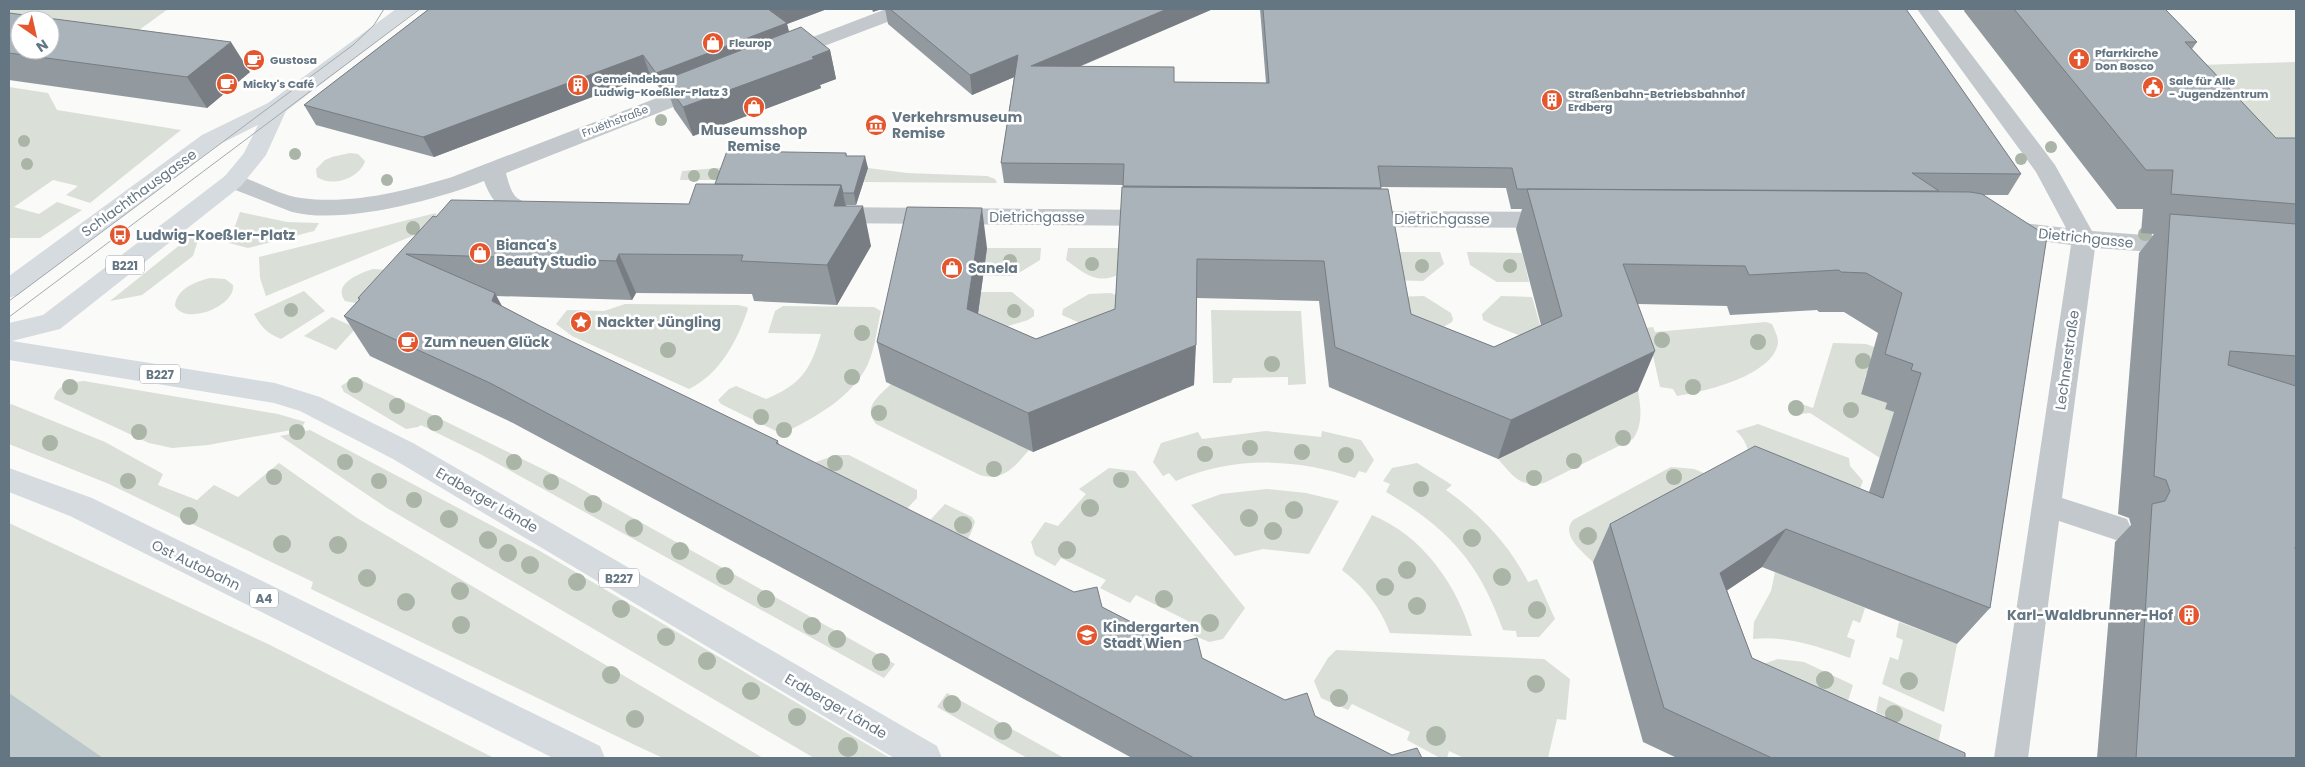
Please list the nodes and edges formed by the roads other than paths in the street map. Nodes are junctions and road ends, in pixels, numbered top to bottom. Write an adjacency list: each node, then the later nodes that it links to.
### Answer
1 (409, 9): 8 (main road, Schlachthausgasse)
2 (844, 9): 5 (street)
3 (904, 9): 5 (street)
4 (1927, 9): 17 (street)
5 (861, 25): 6 (street)
6 (760, 64)
7 (723, 79): 9 (street, Fruëthstraße)
8 (276, 108): 10 (main road, B221); 19 (main road, Schlachthausgasse)
9 (493, 169): 10 (street); 11 (street)
10 (233, 181): 20 (main road, B221)
11 (561, 213)
12 (808, 215): 13 (street, Dietrichgasse)
13 (1182, 218)
14 (1339, 219): 15 (street, Dietrichgasse)
15 (1582, 220)
16 (1985, 227): 17 (street, Dietrichgasse)
17 (2084, 238): 18 (street, Dietrichgasse); 23 (street, Lechnerstraße)
18 (2203, 248)
19 (9, 289)
20 (9, 332)
21 (9, 350): 26 (main road, Erdberger Lände / B227)
22 (9, 480): 25 (main road, Ost Autobahn / A4)
23 (2048, 505): 24 (street); 27 (street, Lechnerstraße)
24 (2116, 528)
25 (588, 758)
26 (925, 758)
27 (2011, 758)

